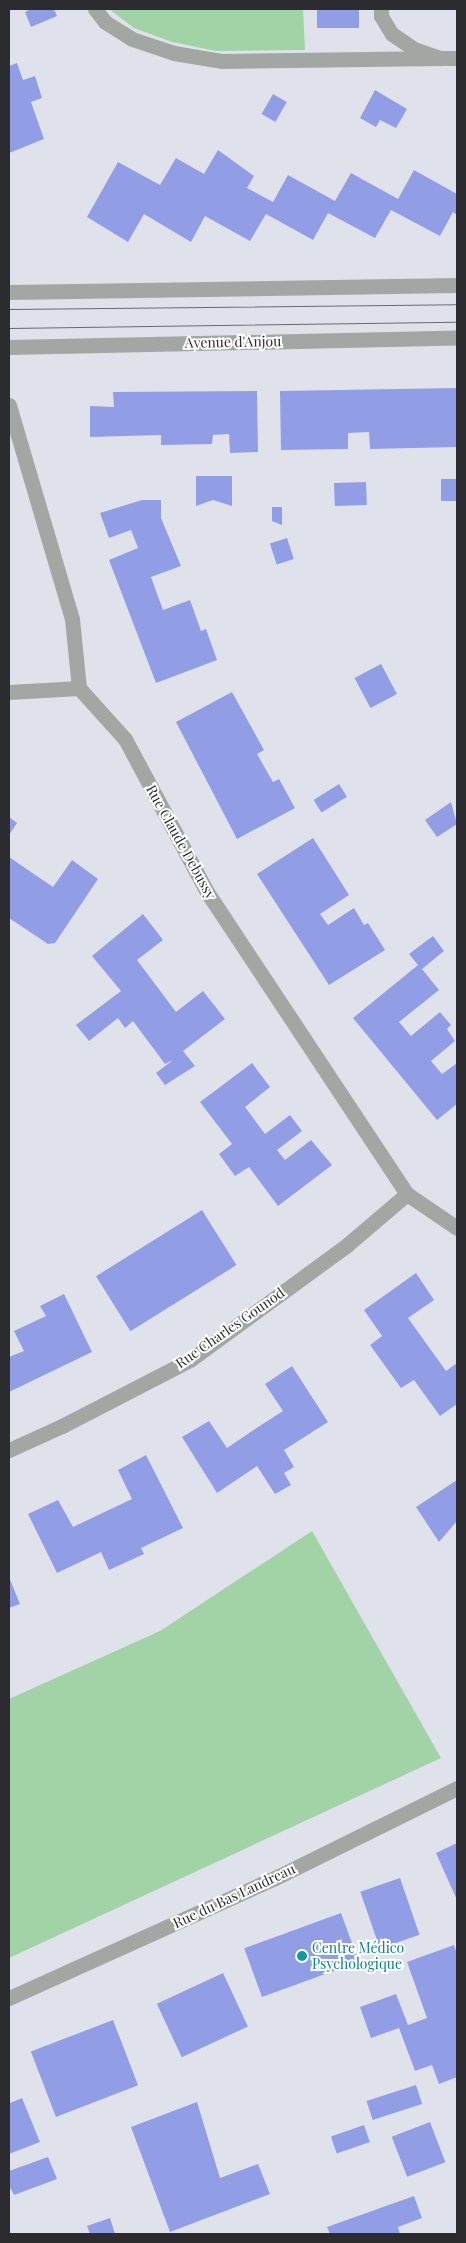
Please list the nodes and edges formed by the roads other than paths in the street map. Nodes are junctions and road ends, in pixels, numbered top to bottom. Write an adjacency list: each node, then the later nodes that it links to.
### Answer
1 (95, 9): 3 (street)
2 (381, 9): 3 (street)
3 (440, 58): 4 (street)
4 (457, 58)
5 (457, 284): 6 (street)
6 (9, 292)
7 (457, 338): 8 (street, Avenue d'Anjou)
8 (9, 347)
9 (9, 404): 10 (street)
10 (79, 688): 11 (street); 12 (street, Rue Claude Debussy)
11 (9, 692)
12 (407, 1194): 13 (street, Rue Claude Debussy); 14 (street, Rue Charles Gounod)
13 (457, 1228)
14 (9, 1450)
15 (457, 1788): 16 (street, Rue du Bas Landreau)
16 (9, 1998)

